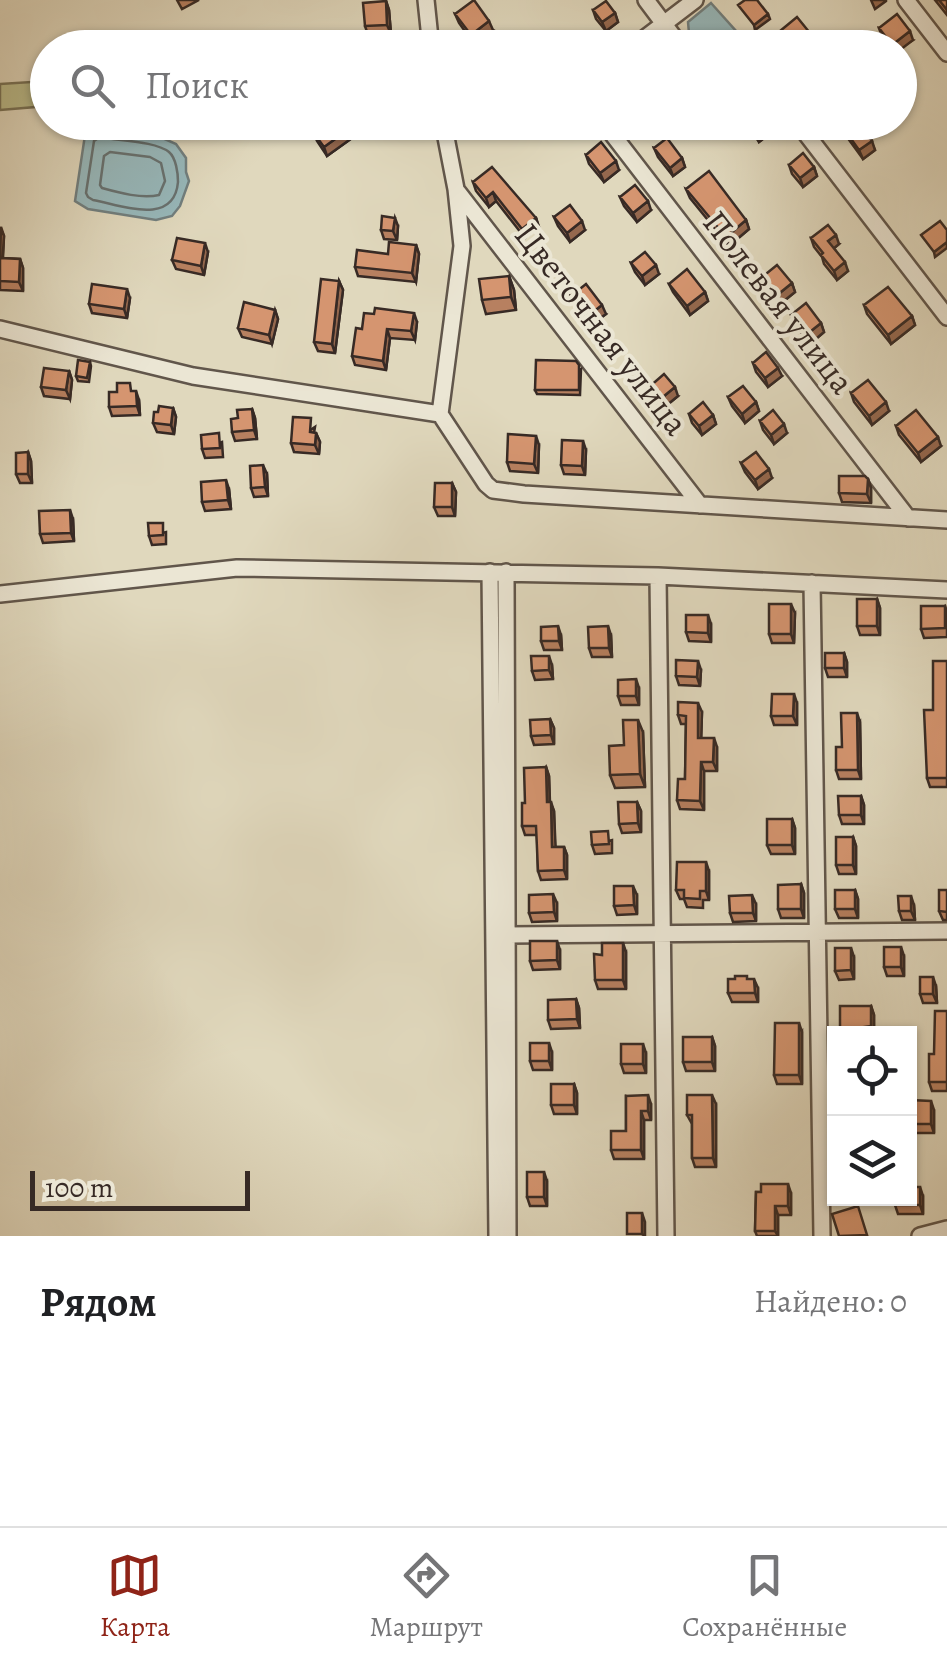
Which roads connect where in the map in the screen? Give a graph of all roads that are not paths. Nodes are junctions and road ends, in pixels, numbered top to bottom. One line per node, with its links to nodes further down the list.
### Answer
1 (426, 0): 6 (street)
2 (646, 0): 5 (street)
3 (695, 0): 5 (street)
4 (906, 0): 9 (street)
5 (664, 24): 7 (street); 8 (street)
6 (429, 30)
7 (656, 30)
8 (668, 30)
9 (947, 53)
10 (446, 140): 13 (street)
11 (617, 140): 18 (street, Полевая улица)
12 (811, 140): 14 (street)
13 (456, 189): 16 (street); 17 (street, Цветочная улица)
14 (947, 317)
15 (0, 328): 16 (street)
16 (440, 414): 17 (street)
17 (700, 506): 18 (street)
18 (908, 518): 19 (street)
19 (947, 520)
20 (498, 572): 21 (street); 24 (street); 28 (street); 30 (street)
21 (658, 576): 22 (street); 26 (street)
22 (812, 583): 23 (street); 27 (street)
23 (947, 590)
24 (0, 594)
25 (947, 931): 27 (street)
26 (662, 932): 27 (street); 28 (street); 32 (street)
27 (817, 932): 33 (street)
28 (507, 935): 31 (street)
29 (947, 1228): 34 (street)
30 (497, 1236)
31 (508, 1236)
32 (666, 1236)
33 (822, 1236)
34 (920, 1236)

